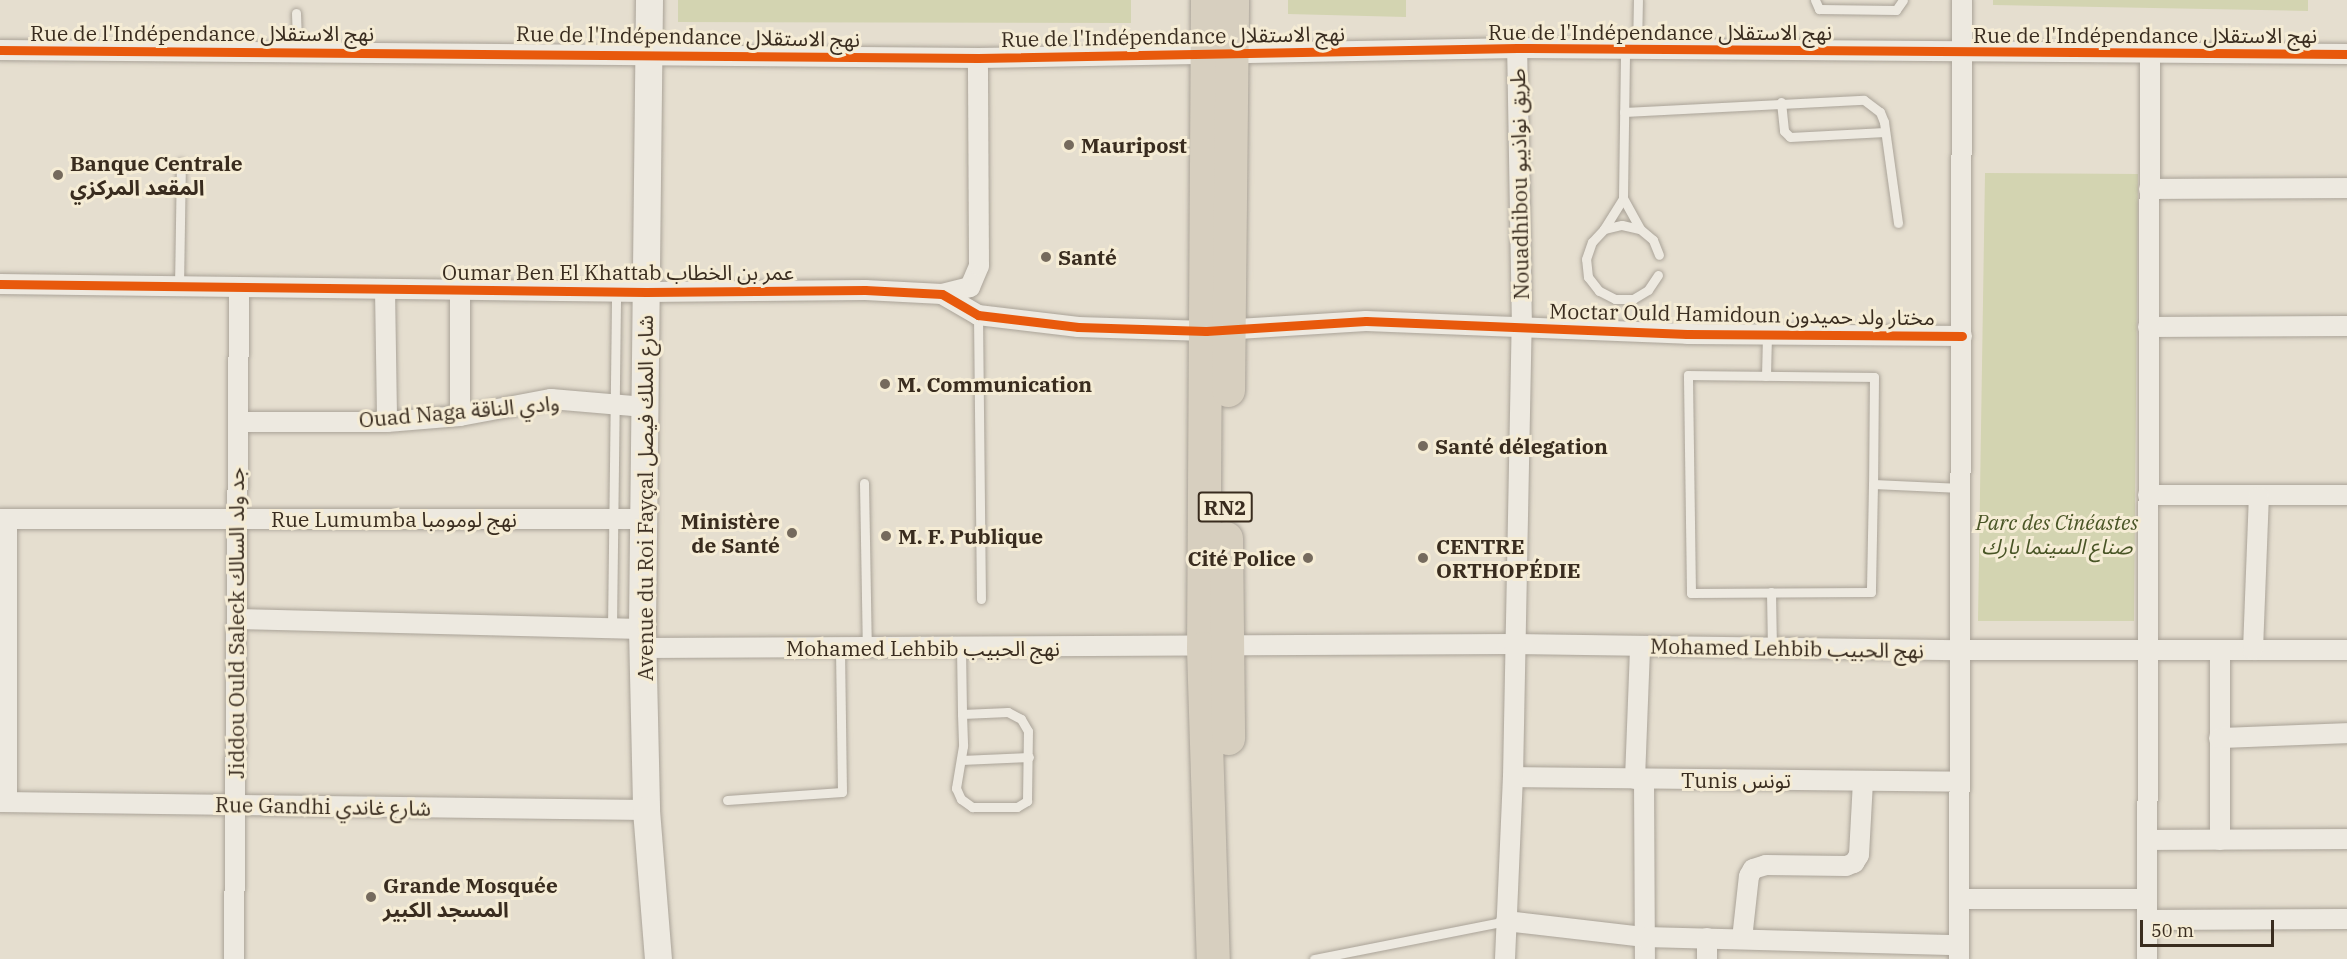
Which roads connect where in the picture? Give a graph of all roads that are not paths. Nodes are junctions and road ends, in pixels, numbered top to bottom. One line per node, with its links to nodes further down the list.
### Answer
1 (649, 0): 14 (street, Avenue du Roi Fayçal شارع الملك فيصل)
2 (1207, 0): 16 (highway, RN2)
3 (1232, 0): 16 (highway, RN2)
4 (1638, 0): 11 (lane)
5 (1815, 0): 6 (lane)
6 (1903, 0)
7 (1962, 0): 15 (street)
8 (296, 13): 12 (lane)
9 (1517, 48): 11 (street, Rue de l'Indépendance نهج الاستقلال); 16 (street, Rue de l'Indépendance نهج الاستقلال); 42 (street, Nouadhibou طريق نواذيبو)
10 (0, 50): 12 (street, Rue de l'Indépendance نهج الاستقلال)
11 (1631, 50): 15 (street, Rue de l'Indépendance نهج الاستقلال); 20 (lane)
12 (297, 51): 14 (street, Rue de l'Indépendance نهج الاستقلال)
13 (2150, 52): 15 (street, Rue de l'Indépendance نهج الاستقلال); 17 (street, Rue de l'Indépendance نهج الاستقلال); 24 (street)
14 (651, 53): 18 (street, Rue de l'Indépendance نهج الاستقلال); 37 (street, Avenue du Roi Fayçal شارع الملك فيصل)
15 (1963, 53): 45 (street)
16 (1218, 54): 18 (street, Rue de l'Indépendance نهج الاستقلال); 43 (highway, RN2)
17 (2347, 54)
18 (978, 57): 38 (street)
19 (1781, 102): 20 (lane); 21 (lane); 21 (lane)
20 (1624, 112): 25 (lane)
21 (1885, 132): 26 (lane)
22 (182, 163): 32 (lane)
23 (2347, 188): 24 (street)
24 (2149, 189): 41 (street)
25 (1623, 198): 27 (lane); 28 (lane)
26 (1898, 223)
27 (1604, 229): 28 (lane); 30 (lane)
28 (1640, 229): 29 (lane)
29 (1659, 255)
30 (1658, 275)
31 (0, 284): 32 (street, Oumar Ben El Khattab عمر بن الخطاب)
32 (179, 287): 33 (street, Oumar Ben El Khattab عمر بن الخطاب)
33 (239, 288): 34 (street, Oumar Ben El Khattab عمر بن الخطاب); 50 (street, Jiddou Ould Saleck جد ولد السالك)
34 (385, 289): 35 (street, Oumar Ben El Khattab عمر بن الخطاب); 51 (street)
35 (460, 290): 36 (street, Oumar Ben El Khattab عمر بن الخطاب); 49 (street)
36 (616, 292): 37 (street, Oumar Ben El Khattab عمر بن الخطاب); 47 (lane)
37 (646, 292): 38 (street, Oumar Ben El Khattab عمر بن الخطاب); 48 (street, Avenue du Roi Fayçal شارع الملك فيصل)
38 (942, 294): 39 (street, Oumar Ben El Khattab عمر بن الخطاب)
39 (978, 315): 43 (street, Oumar Ben El Khattab عمر بن الخطاب); 63 (lane)
40 (2347, 326): 41 (street)
41 (2148, 327): 55 (street)
42 (1522, 328): 43 (street, Moctar Ould Hamidoun مختار ولد حميدون); 44 (street, Moctar Ould Hamidoun مختار ولد حميدون); 67 (street, Nouadhibou طريق نواذيبو)
43 (1217, 330): 72 (highway, RN2)
44 (1767, 335): 45 (street, Moctar Ould Hamidoun مختار ولد حميدون); 46 (lane)
45 (1962, 336): 54 (street)
46 (1766, 376): 53 (lane); 62 (lane)
47 (616, 405): 48 (street, Ouad Naga وادي الناقة); 49 (street, Ouad Naga وادي الناقة); 60 (lane)
48 (645, 407): 61 (street, Avenue du Roi Fayçal شارع الملك فيصل)
49 (460, 416): 51 (street, Ouad Naga وادي الناقة)
50 (238, 422): 51 (street, Ouad Naga وادي الناقة); 59 (street, Jiddou Ould Saleck جد ولد السالك)
51 (387, 422)
52 (864, 483): 70 (lane)
53 (1873, 484): 54 (lane); 62 (lane)
54 (1961, 488): 74 (street)
55 (2148, 495): 57 (street); 75 (street)
56 (2347, 495): 57 (street)
57 (2259, 497): 77 (street)
58 (4, 519): 59 (street, Rue Lumumba نهج لومومبا); 89 (street)
59 (237, 519): 60 (street, Rue Lumumba نهج لومومبا); 64 (street, Jiddou Ould Saleck جد ولد السالك)
60 (613, 519): 61 (street, Rue Lumumba نهج لومومبا); 65 (lane)
61 (643, 519): 66 (street, Avenue du Roi Fayçal شارع الملك فيصل)
62 (1771, 592): 73 (lane)
63 (981, 599)
64 (237, 619): 65 (street, Mohamed Lehbib نهج الحبيب); 90 (street, Jiddou Ould Saleck جد ولد السالك)
65 (612, 629): 66 (street, Mohamed Lehbib نهج الحبيب)
66 (643, 639): 69 (street, Mohamed Lehbib نهج الحبيب); 91 (street, Avenue du Roi Fayçal شارع الملك فيصل)
67 (1514, 644): 68 (street, Mohamed Lehbib نهج الحبيب); 72 (street, Mohamed Lehbib نهج الحبيب); 84 (street, Nouadhibou طريق نواذيبو)
68 (1640, 646): 73 (street, Mohamed Lehbib نهج الحبيب); 85 (street)
69 (840, 648): 70 (street, Mohamed Lehbib نهج الحبيب); 88 (lane)
70 (867, 648): 71 (street, Mohamed Lehbib نهج الحبيب)
71 (961, 648): 72 (street, Mohamed Lehbib نهج الحبيب); 79 (lane)
72 (1215, 648): 107 (highway, RN2); 108 (highway, RN2)
73 (1772, 648): 74 (street, Mohamed Lehbib نهج الحبيب)
74 (1959, 650): 75 (street, Mohamed Lehbib نهج الحبيب); 87 (street)
75 (2148, 650): 76 (street, Mohamed Lehbib نهج الحبيب); 93 (street)
76 (2220, 650): 77 (street, Mohamed Lehbib نهج الحبيب); 81 (street)
77 (2253, 650): 78 (street, Mohamed Lehbib نهج الحبيب)
78 (2347, 650)
79 (962, 714): 82 (lane); 83 (lane)
80 (2347, 733): 81 (street)
81 (2219, 738): 94 (street)
82 (1029, 757): 83 (lane); 83 (lane)
83 (961, 760)
84 (1514, 777): 85 (street, Tunis تونس); 99 (street, Nouadhibou طريق نواذيبو)
85 (1640, 779): 86 (street, Tunis تونس); 100 (street)
86 (1863, 781): 87 (street, Tunis تونس); 102 (street)
87 (1959, 782): 95 (street)
88 (727, 800)
89 (4, 802): 90 (street, Rue Gandhi شارع غاندي)
90 (235, 805): 91 (street, Rue Gandhi شارع غاندي); 105 (street, Jiddou Ould Saleck جد ولد السالك)
91 (646, 810): 106 (street, Avenue du Roi Fayçal شارع الملك فيصل)
92 (2347, 839): 94 (street)
93 (2147, 840): 94 (street); 96 (street)
94 (2220, 840)
95 (1959, 899): 96 (street); 104 (street)
96 (2147, 899): 98 (street)
97 (2347, 919): 98 (street)
98 (2147, 920): 113 (street)
99 (1506, 921): 100 (street); 109 (lane); 110 (street, Nouadhibou طريق نواذيبو)
100 (1645, 937): 101 (street); 111 (street)
101 (1707, 938): 102 (street); 112 (street)
102 (1742, 939): 103 (street)
103 (1840, 950): 104 (street)
104 (1959, 952)
105 (234, 959)
106 (658, 959)
107 (1213, 959)
108 (1233, 959)
109 (1314, 959)
110 (1505, 959)
111 (1644, 959)
112 (1707, 959)
113 (2147, 959)

